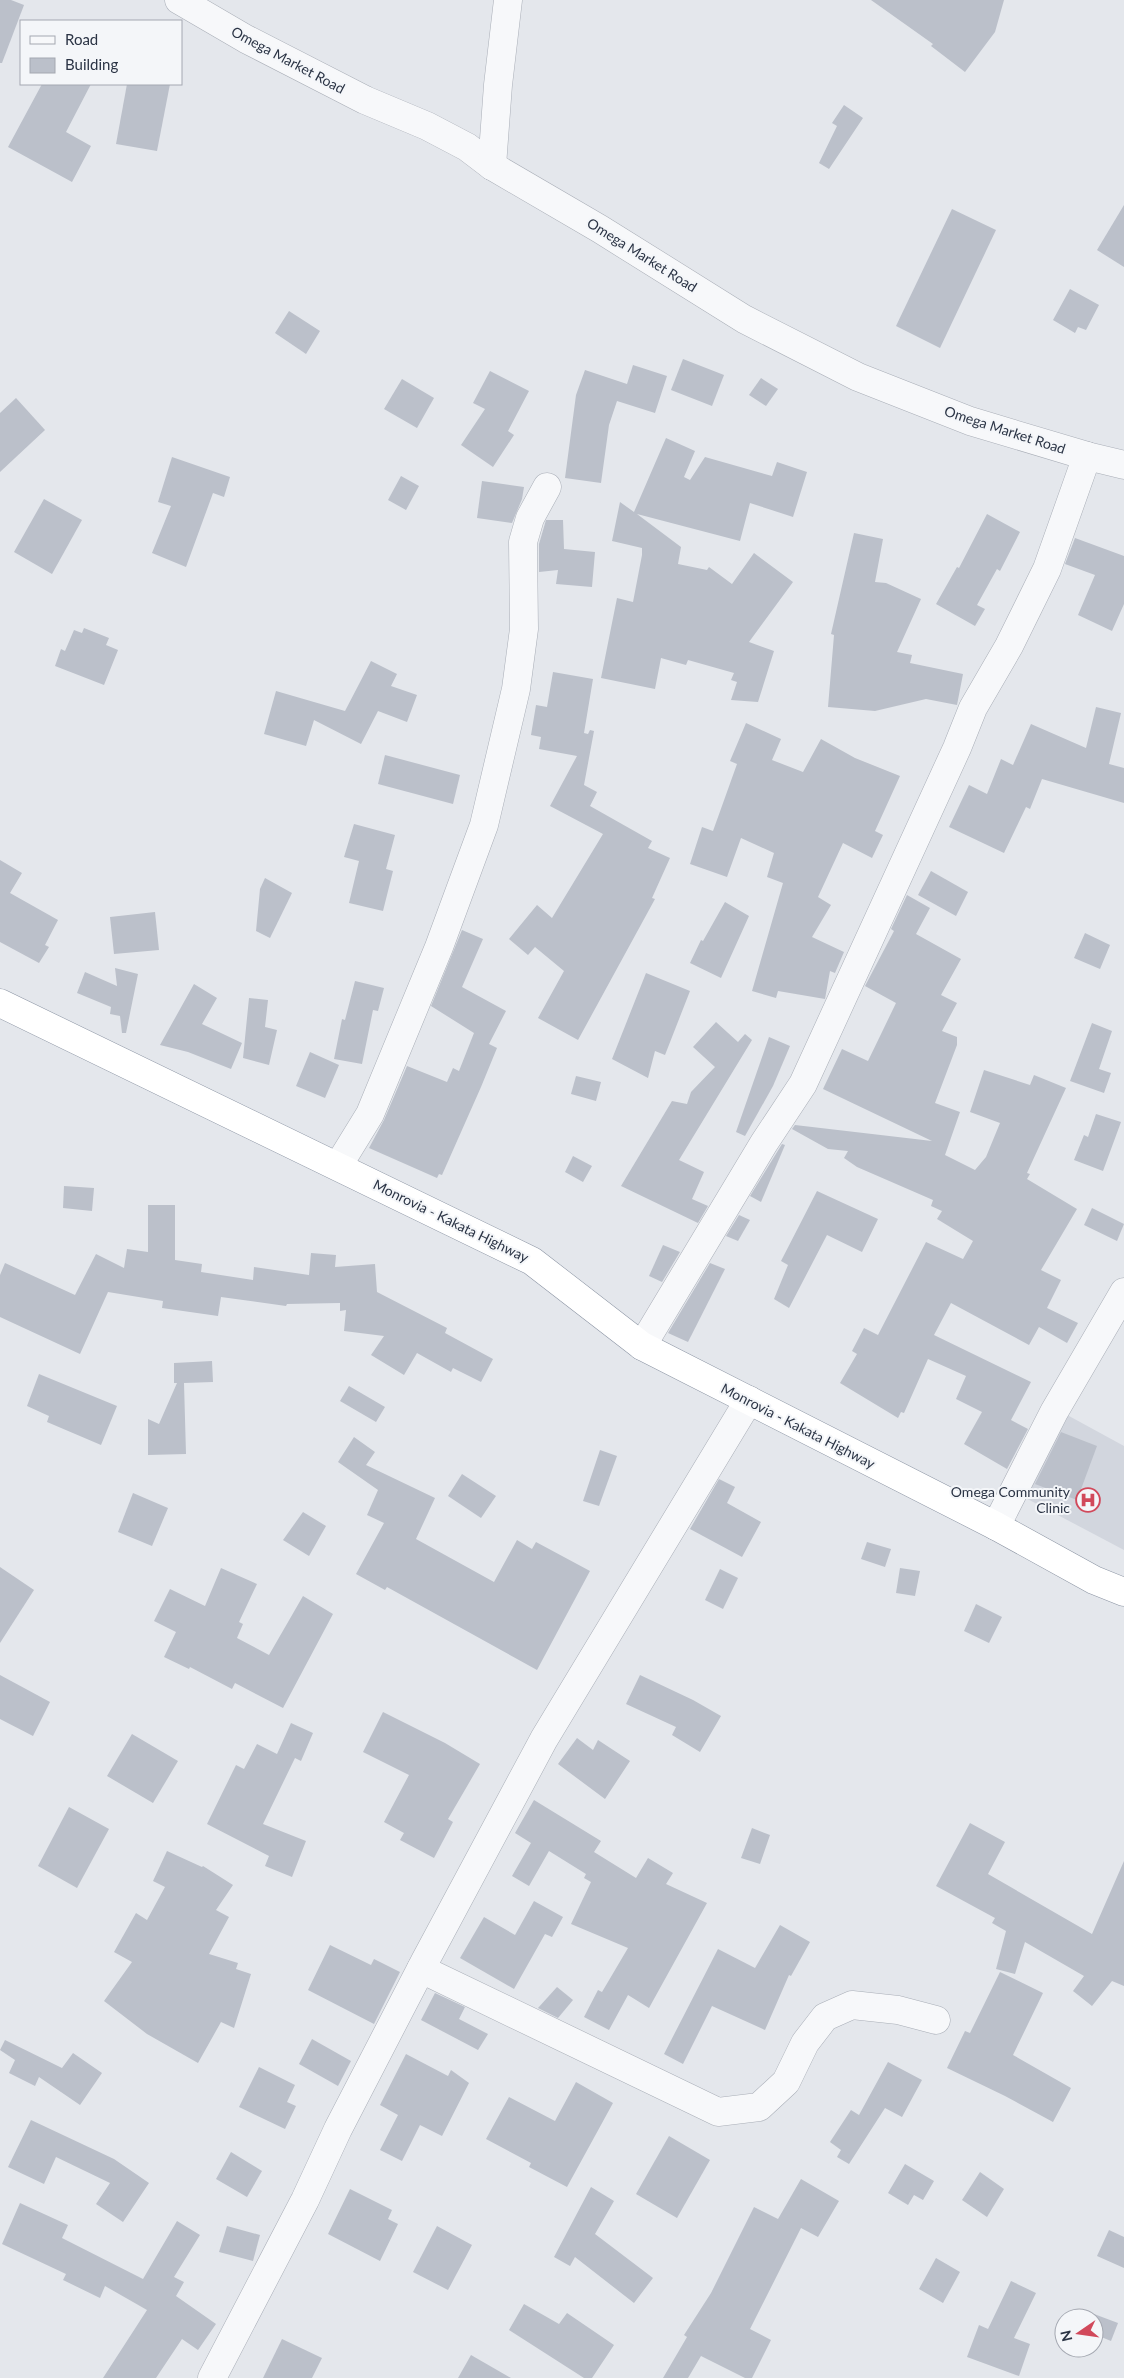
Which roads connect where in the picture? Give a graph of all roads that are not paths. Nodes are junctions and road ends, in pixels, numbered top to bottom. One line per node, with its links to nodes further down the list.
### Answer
1 (179, 0): 3 (street, Omega Market Road)
2 (508, 0): 3 (street)
3 (492, 166): 4 (street, Omega Market Road)
4 (1087, 456): 5 (street, Omega Market Road); 10 (street)
5 (1124, 465)
6 (547, 487): 8 (street)
7 (0, 1003): 8 (highway, Monrovia - Kakata Highway)
8 (338, 1166): 10 (highway, Monrovia - Kakata Highway)
9 (1124, 1292): 12 (street)
10 (642, 1346): 11 (highway, Monrovia - Kakata Highway)
11 (749, 1400): 12 (highway, Monrovia - Kakata Highway); 14 (street)
12 (996, 1526): 13 (highway, Monrovia - Kakata Highway)
13 (1124, 1592)
14 (420, 1969): 15 (street); 16 (street)
15 (936, 2020)
16 (212, 2378)

